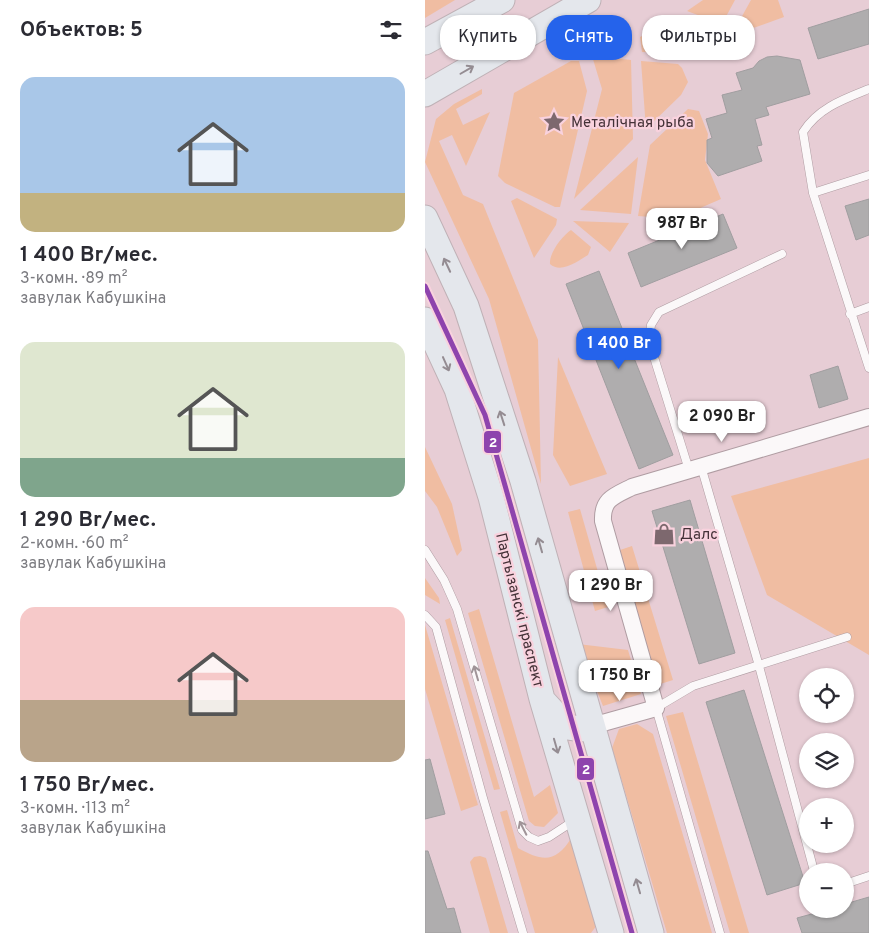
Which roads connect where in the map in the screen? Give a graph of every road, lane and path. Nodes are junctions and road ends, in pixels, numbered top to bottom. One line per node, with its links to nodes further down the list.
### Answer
1 (502, 0): 3 (main road)
2 (588, 0): 5 (main road, one-way to 2)
3 (425, 42)
4 (869, 89): 7 (lane)
5 (425, 94)
6 (869, 175): 7 (lane)
7 (813, 193): 11 (lane)
8 (425, 218): 24 (main road, one-way to 8)
9 (783, 254): 15 (lane)
10 (869, 307): 11 (lane)
11 (850, 314): 13 (lane)
12 (425, 320): 22 (main road, Партызанскі праспект, one-way to 22)
13 (869, 368)
14 (869, 417): 15 (street)
15 (695, 468): 21 (lane); 23 (street)
16 (425, 550): 17 (lane)
17 (434, 562): 18 (lane); 25 (lane, one-way to 17)
18 (425, 564)
19 (425, 615): 29 (lane)
20 (847, 637): 21 (lane)
21 (759, 666): 23 (lane); 26 (lane)
22 (542, 699): 24 (main road); 25 (main road, Партызанскі праспект, one-way to 25)
23 (656, 708): 24 (street); 32 (lane)
24 (592, 726): 31 (main road, one-way to 24)
25 (577, 819): 30 (main road, Партызанскі праспект)
26 (812, 863)
27 (869, 876): 28 (lane)
28 (854, 881)
29 (523, 933)
30 (611, 933)
31 (651, 933)
32 (721, 933)

